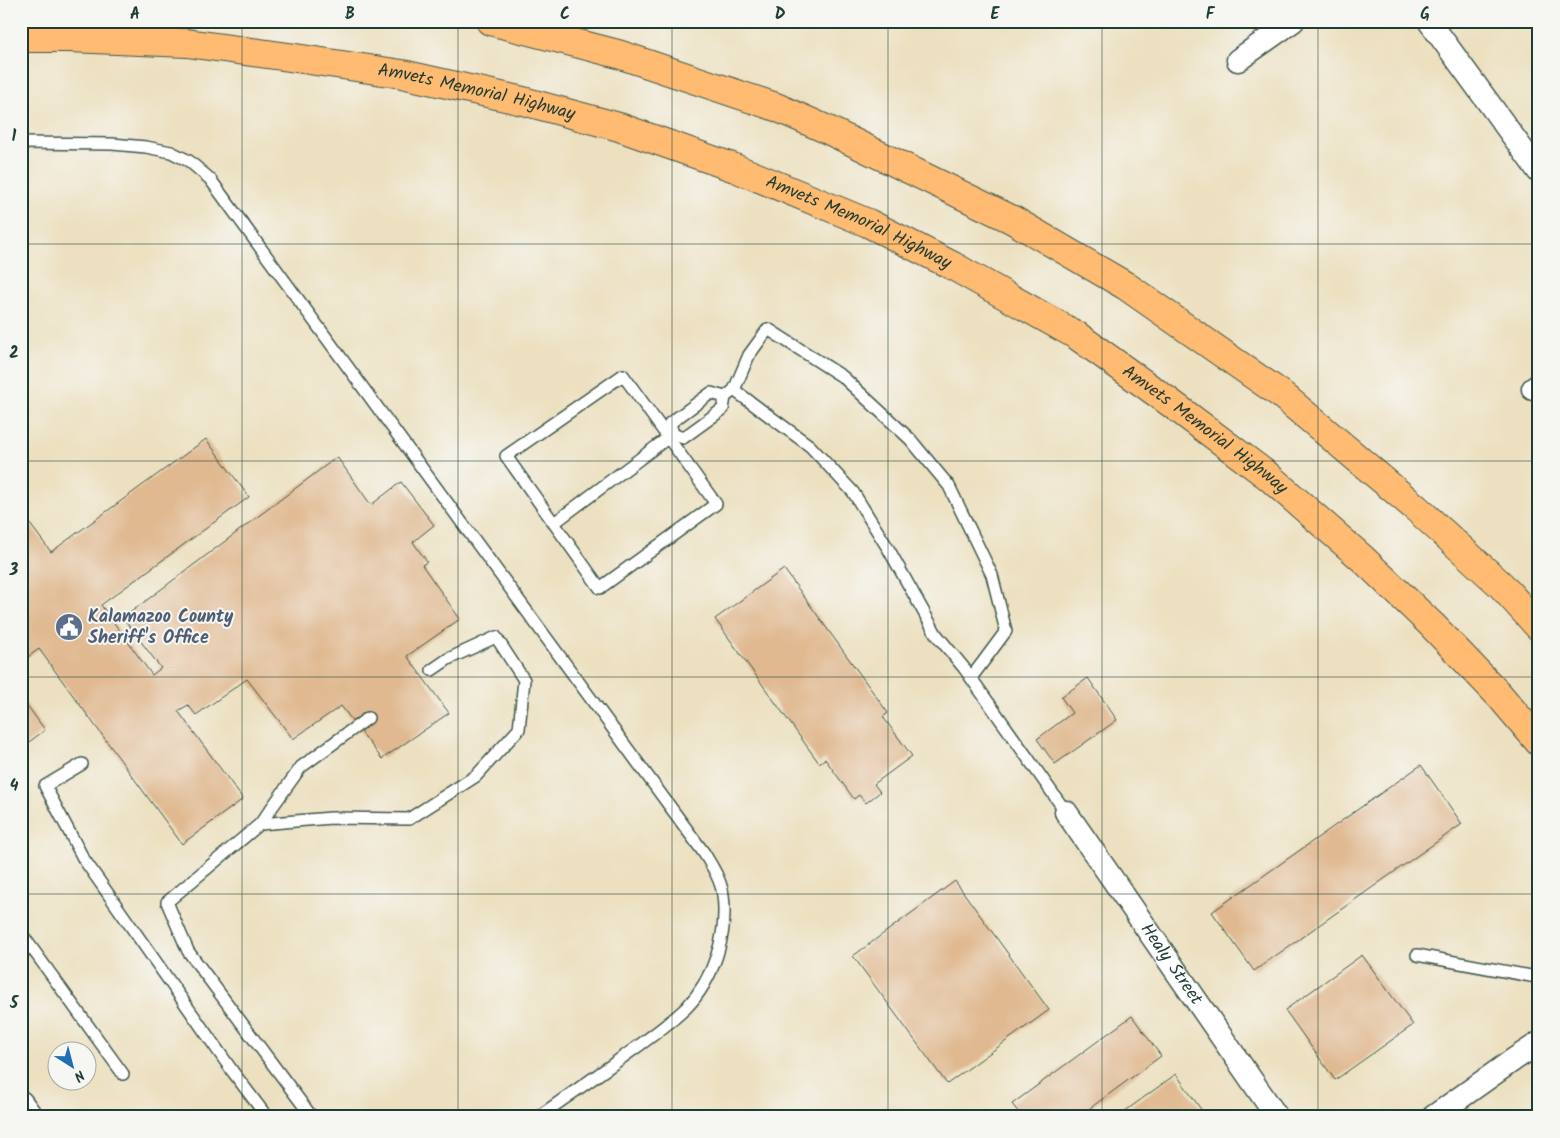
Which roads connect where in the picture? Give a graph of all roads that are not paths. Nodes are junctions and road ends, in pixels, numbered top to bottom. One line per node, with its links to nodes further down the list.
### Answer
1 (490, 21): 11 (highway)
2 (1293, 21): 5 (street)
3 (1430, 21): 7 (street)
4 (21, 38): 15 (highway, Amvets Memorial Highway)
5 (1238, 60)
6 (21, 142): 28 (lane)
7 (1539, 172)
8 (730, 393): 9 (lane); 9 (lane); 13 (lane); 13 (lane)
9 (671, 436): 10 (lane); 10 (lane); 10 (lane)
10 (554, 523)
11 (1539, 627)
12 (432, 670): 18 (lane)
13 (971, 678): 17 (lane)
14 (368, 718): 18 (lane)
15 (1539, 742)
16 (82, 764): 26 (lane)
17 (1066, 812): 29 (street, Healy Street)
18 (260, 824): 27 (lane)
19 (21, 933): 23 (lane)
20 (1417, 955): 21 (lane)
21 (1539, 981)
22 (1539, 1044): 30 (street)
23 (123, 1074)
24 (21, 1102): 25 (street)
25 (32, 1117)
26 (267, 1117)
27 (312, 1117)
28 (538, 1117)
29 (1277, 1117)
30 (1433, 1117)

